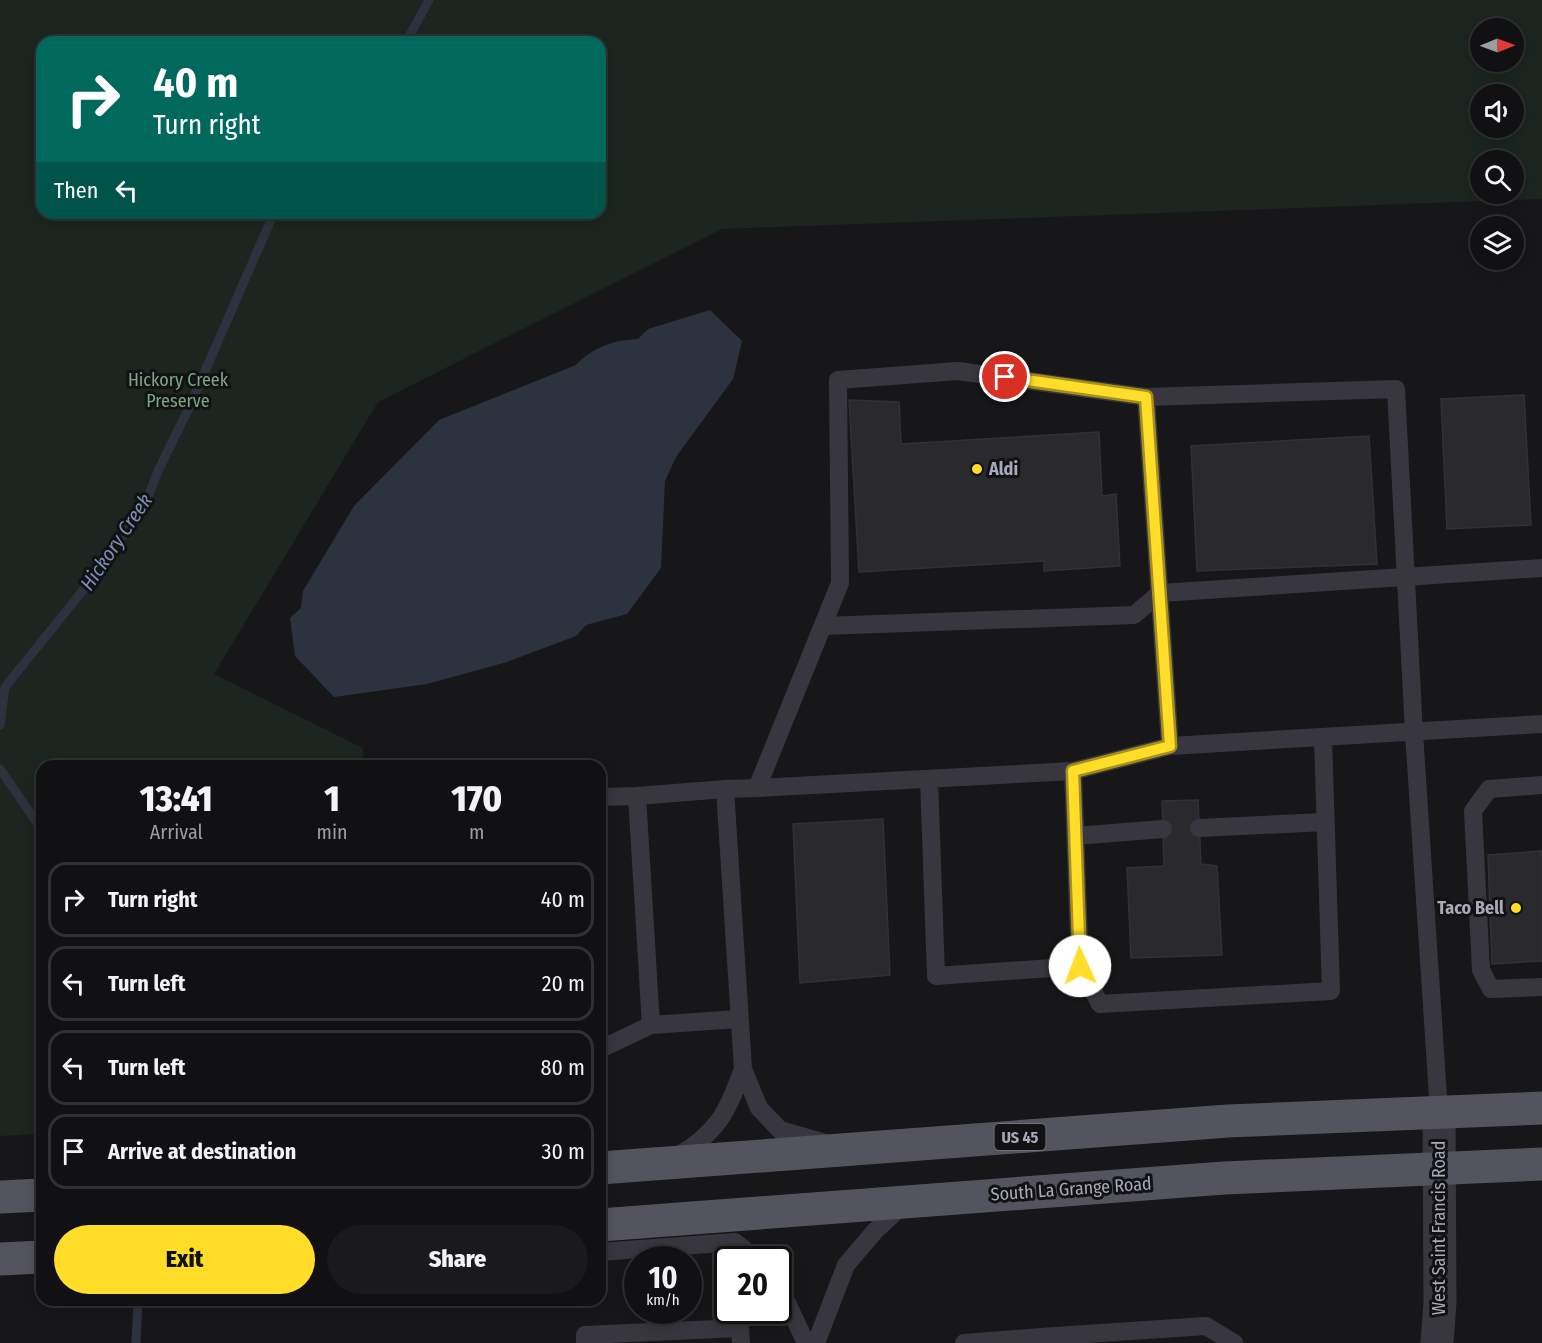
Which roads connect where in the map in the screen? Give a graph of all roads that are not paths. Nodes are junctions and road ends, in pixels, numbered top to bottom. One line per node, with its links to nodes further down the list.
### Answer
1 (1146, 397): 3 (lane); 4 (lane); 5 (lane)
2 (1542, 568): 3 (lane)
3 (1406, 576): 4 (lane); 7 (lane)
4 (1160, 593): 5 (lane); 9 (lane)
5 (823, 626): 13 (lane)
6 (1542, 724): 7 (lane)
7 (1414, 733): 8 (lane); 28 (lane)
8 (1323, 739): 9 (lane); 17 (lane)
9 (1170, 746): 10 (lane)
10 (1073, 771): 11 (lane); 20 (lane)
11 (929, 779): 13 (lane); 21 (lane)
12 (1542, 785): 22 (lane)
13 (757, 788): 14 (lane)
14 (725, 789): 15 (lane); 23 (lane)
15 (637, 796): 16 (lane); 24 (lane)
16 (606, 797)
17 (1326, 822): 18 (lane); 21 (lane)
18 (1199, 828)
19 (1163, 829): 20 (lane)
20 (1075, 836): 21 (lane)
21 (1080, 966)
22 (1542, 987)
23 (738, 1018): 24 (lane); 26 (lane)
24 (651, 1025): 25 (lane)
25 (606, 1046)
26 (743, 1069): 29 (lane); 30 (lane)
27 (1542, 1107): 28 (main road, US 45)
28 (1439, 1112): 29 (main road, US 45); 33 (street, West Saint Francis Road)
29 (848, 1150): 30 (main road, US 45)
30 (666, 1163): 32 (main road, US 45)
31 (1542, 1164): 33 (main road, South La Grange Road)
32 (606, 1168)
33 (1440, 1169): 36 (main road, South La Grange Road); 50 (street, West Saint Francis Road)
34 (36, 1195): 35 (main road)
35 (0, 1197)
36 (907, 1202): 37 (main road, South La Grange Road); 47 (lane)
37 (606, 1226)
38 (740, 1246): 39 (lane)
39 (606, 1252)
40 (36, 1257): 41 (main road)
41 (0, 1258)
42 (792, 1314): 46 (lane)
43 (1046, 1340): 48 (lane); 49 (lane)
44 (585, 1343): 45 (lane)
45 (741, 1343)
46 (806, 1343)
47 (816, 1343)
48 (964, 1343)
49 (1234, 1343)
50 (1437, 1343)

